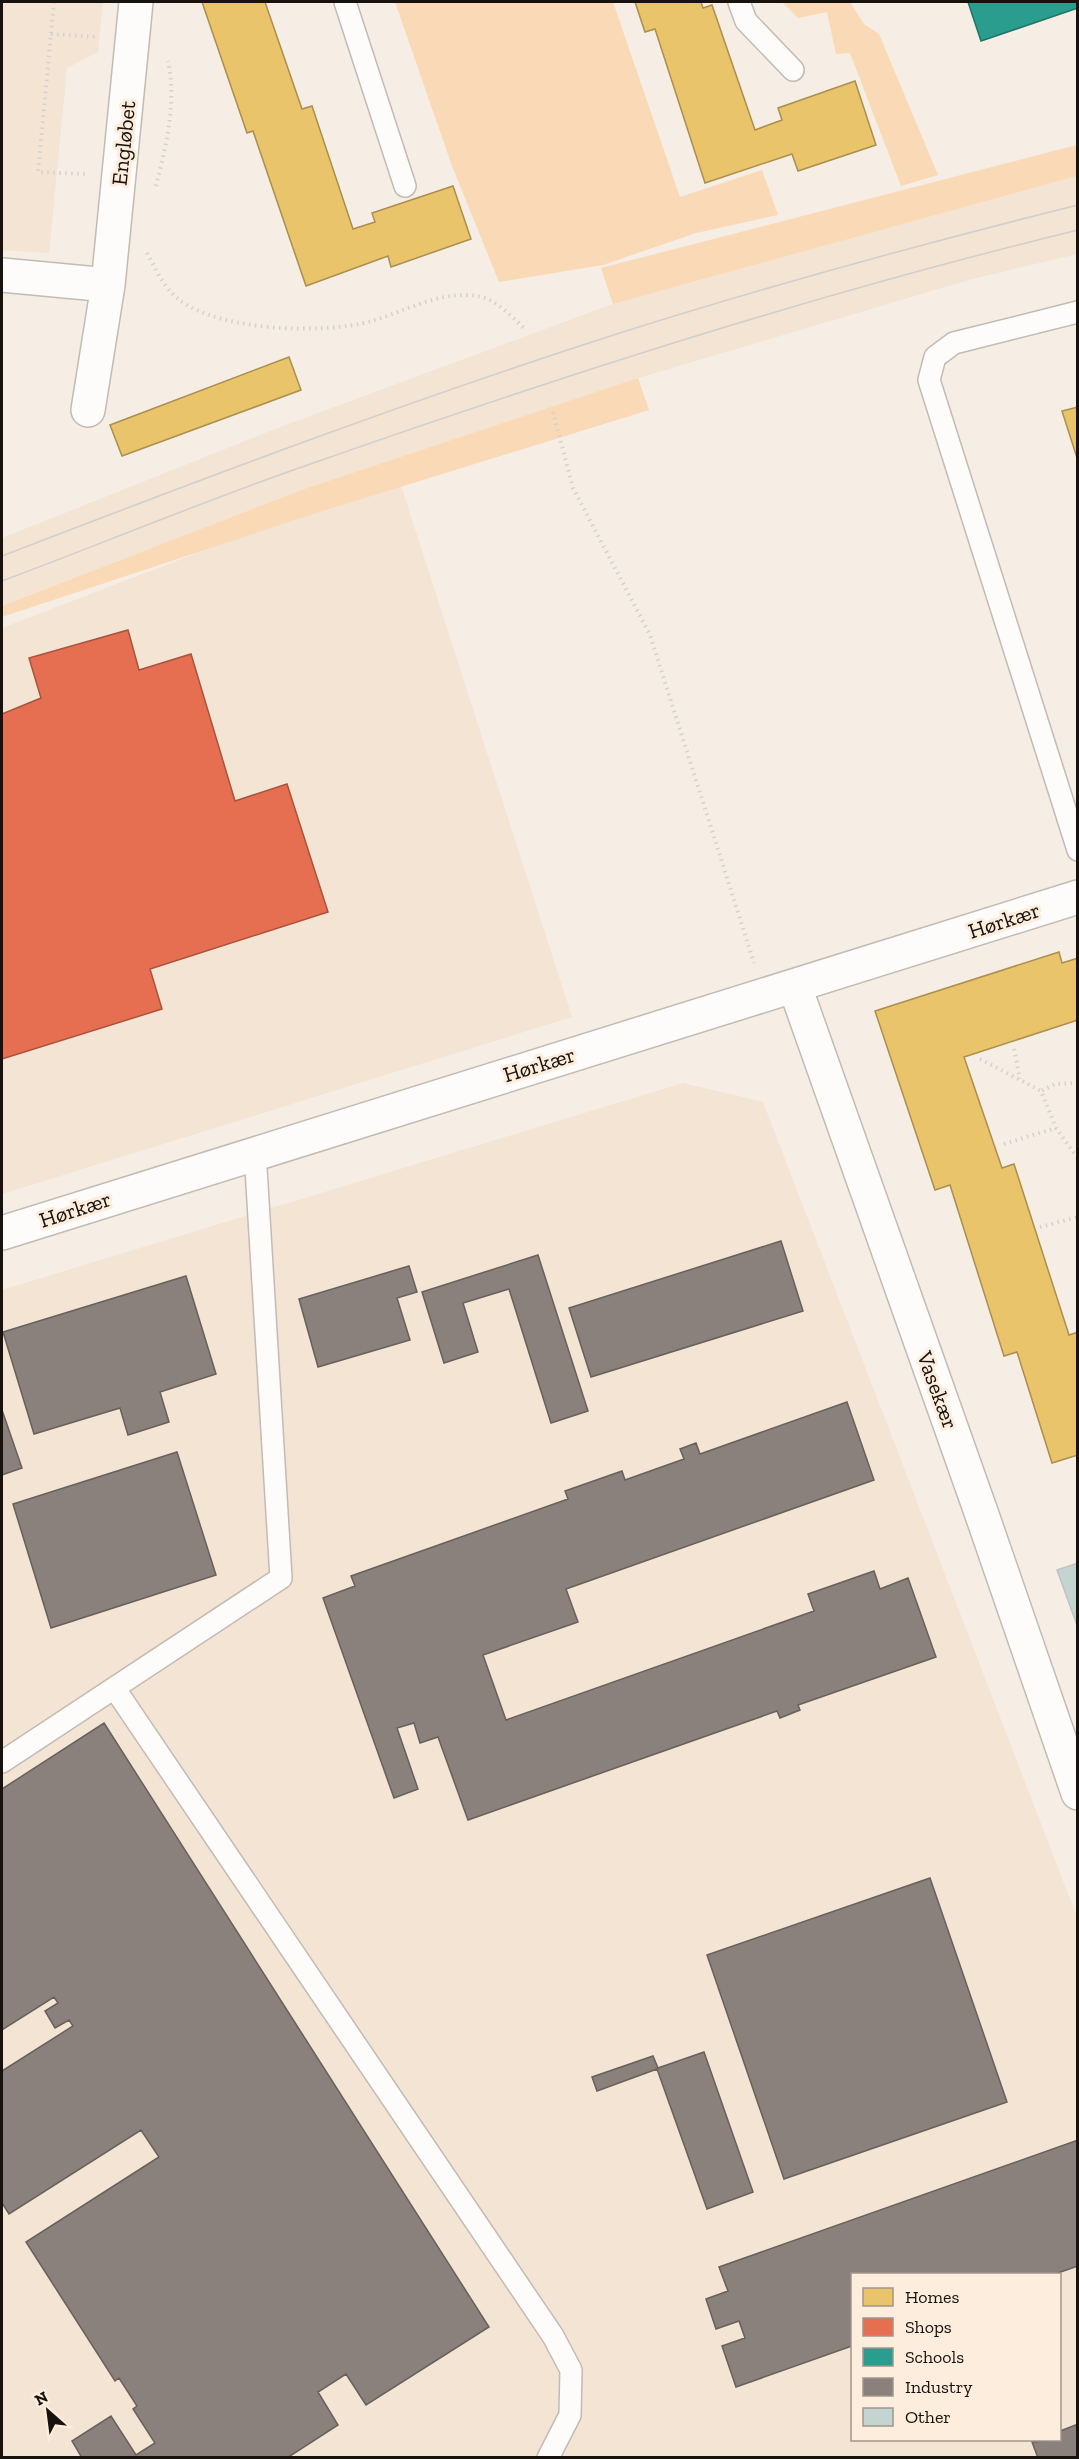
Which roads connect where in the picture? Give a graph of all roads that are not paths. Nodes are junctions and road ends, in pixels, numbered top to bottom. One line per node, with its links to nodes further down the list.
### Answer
1 (136, 2): 8 (street, Engløbet)
2 (345, 2): 5 (lane)
3 (739, 2): 4 (lane)
4 (793, 70)
5 (405, 186)
6 (2, 275): 7 (street); 8 (street)
7 (2, 285)
8 (108, 285): 10 (street, Engløbet)
9 (1077, 312): 11 (lane)
10 (88, 410)
11 (1077, 850)
12 (1077, 897): 13 (street, Hørkær)
13 (779, 991): 14 (street, Hørkær); 18 (street, Vasekær)
14 (255, 1152): 15 (street, Hørkær); 16 (lane)
15 (2, 1233)
16 (115, 1689): 17 (lane); 19 (lane)
17 (2, 1762)
18 (1077, 1793)
19 (548, 2457)

